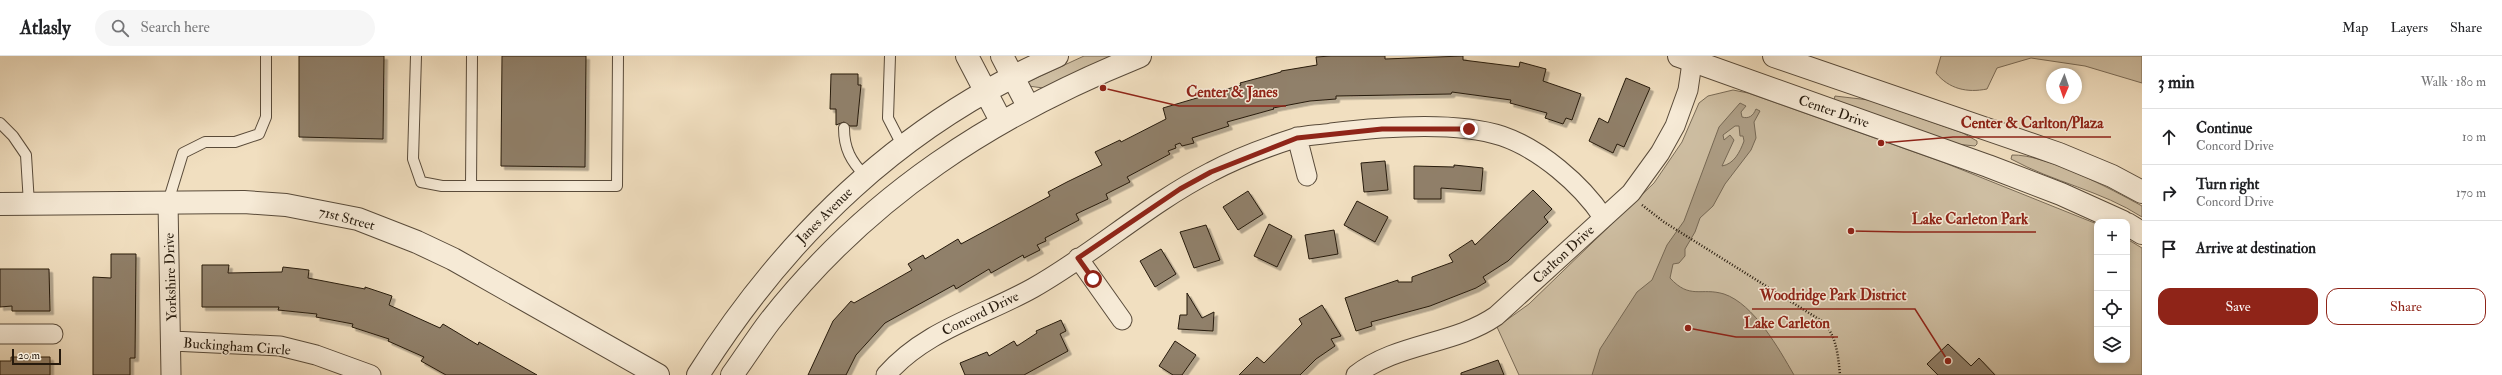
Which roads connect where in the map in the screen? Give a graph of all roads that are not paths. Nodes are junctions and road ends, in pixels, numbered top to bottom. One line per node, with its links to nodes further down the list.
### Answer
1 (266, 56): 24 (lane)
2 (416, 56): 22 (lane)
3 (472, 56): 22 (lane)
4 (618, 56): 22 (lane)
5 (890, 56): 19 (lane)
6 (967, 56): 13 (street)
7 (1002, 56): 12 (street)
8 (1056, 56): 12 (street)
9 (1140, 56): 14 (street)
10 (1774, 56): 23 (street)
11 (1688, 58): 27 (street, Carlton Drive); 28 (street, Center Drive)
12 (1013, 77): 13 (street); 14 (street)
13 (986, 92): 15 (street); 19 (street, Janes Avenue)
14 (1028, 106): 15 (street)
15 (1001, 121): 40 (street)
16 (0, 123): 26 (lane)
17 (844, 128): 20 (lane)
18 (1297, 138): 21 (street); 27 (street, Concord Drive); 31 (street, Concord Drive)
19 (903, 147): 20 (street, Janes Avenue)
20 (865, 176): 39 (street, Janes Avenue)
21 (1307, 176)
22 (471, 186)
23 (2142, 192)
24 (168, 202): 26 (street, 71st Street); 35 (street, Yorkshire Drive); 38 (street, 71st Street)
25 (0, 204): 26 (street, 71st Street)
26 (29, 204)
27 (1603, 217): 42 (street, Carlton Drive)
28 (2116, 219)
29 (2130, 226): 30 (street)
30 (2142, 233)
31 (1078, 258): 32 (street); 41 (street, Concord Drive)
32 (1122, 320)
33 (0, 334): 34 (street)
34 (53, 334)
35 (172, 341): 36 (street, Yorkshire Drive); 37 (street, Buckingham Circle)
36 (171, 375)
37 (371, 375)
38 (658, 375)
39 (698, 375)
40 (732, 375)
41 (886, 375)
42 (1356, 375)

